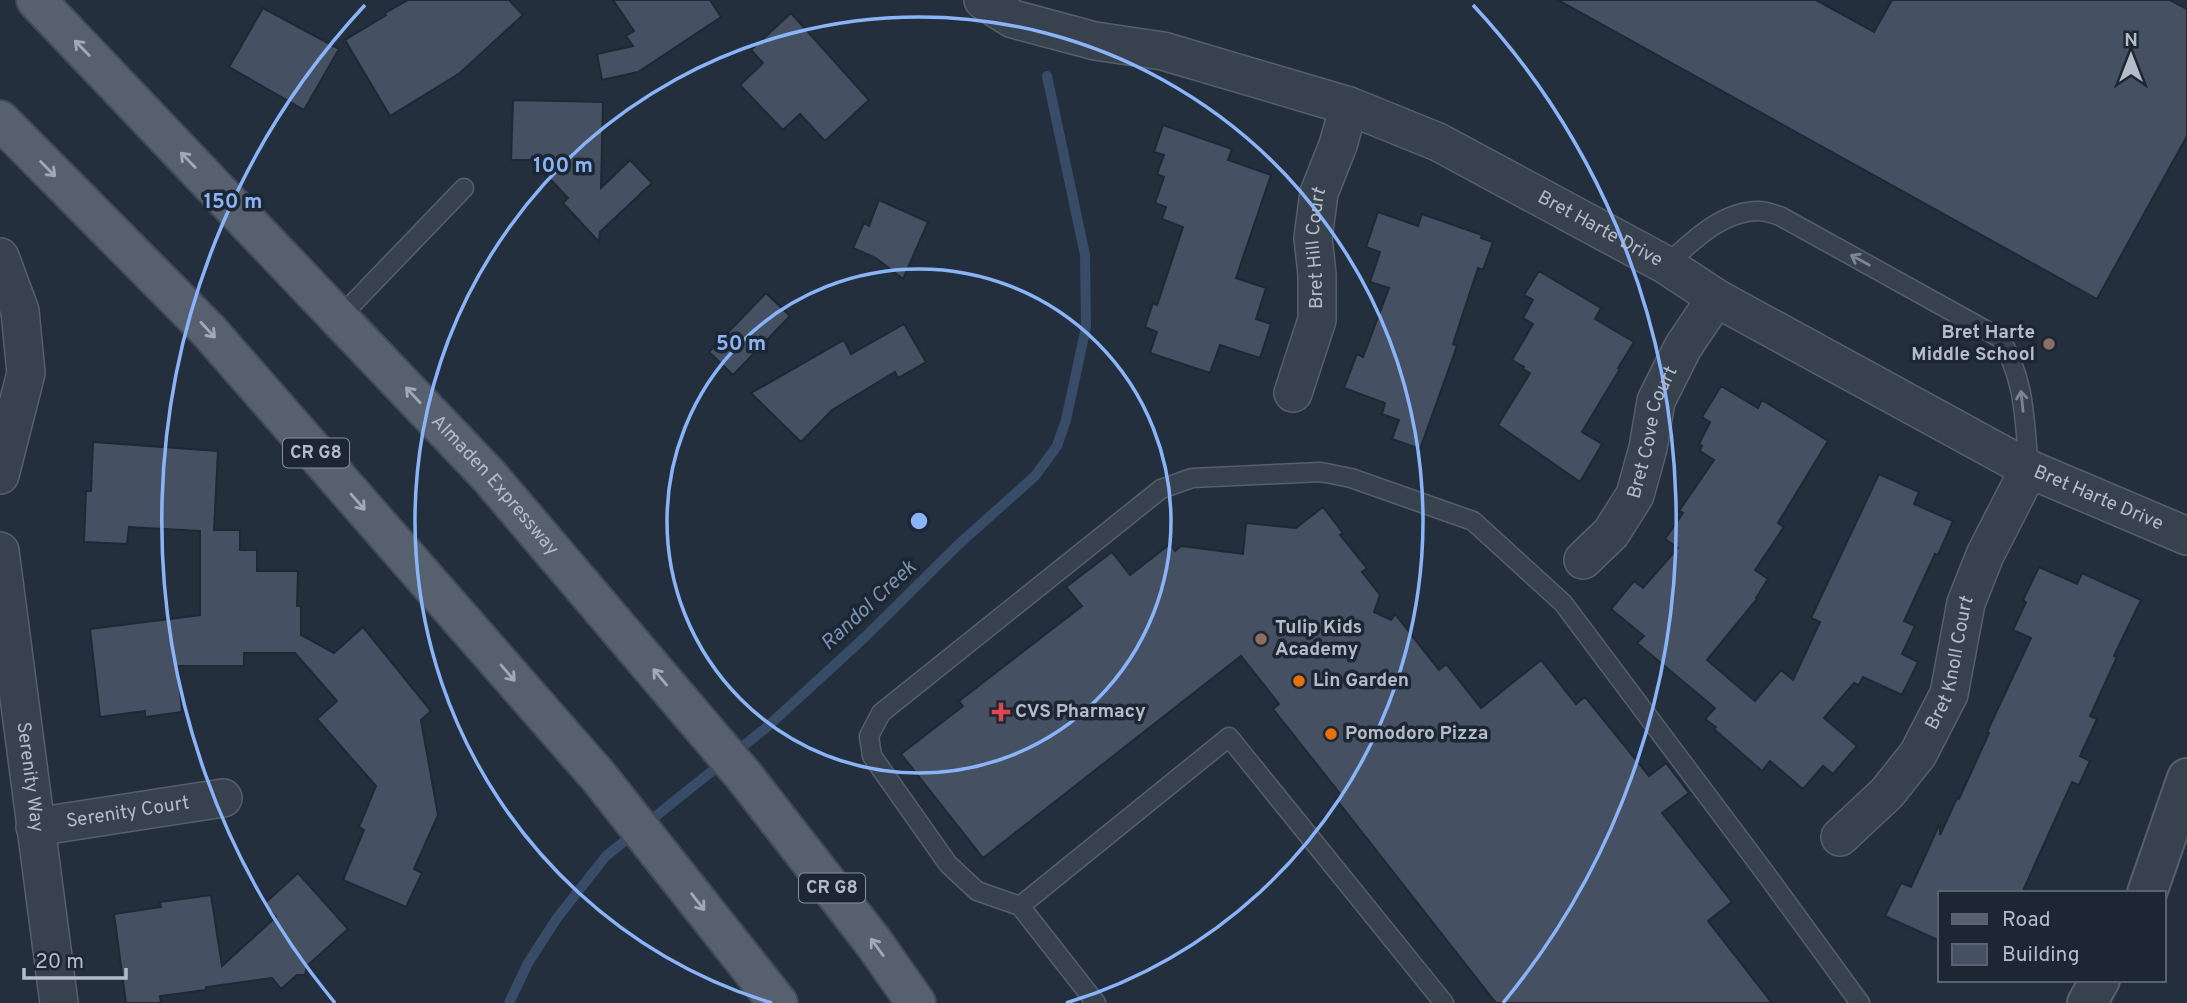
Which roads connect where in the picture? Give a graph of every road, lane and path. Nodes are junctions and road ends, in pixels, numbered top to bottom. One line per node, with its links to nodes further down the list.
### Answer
1 (36, 0): 9 (main road, Almaden Expressway / CR G8, one-way to 1)
2 (983, 0): 3 (street, Bret Harte Drive)
3 (1349, 106): 7 (street, Bret Harte Drive); 10 (street, Bret Hill Court)
4 (0, 120): 24 (main road, CR G8, one-way to 24)
5 (464, 188): 9 (lane)
6 (0, 257): 12 (street)
7 (1665, 265): 8 (street, Bret Harte Drive); 11 (lane, one-way to 7)
8 (1716, 298): 11 (street, Bret Harte Drive); 15 (street, Bret Cove Court)
9 (339, 318): 25 (main road, Almaden Expressway / CR G8, one-way to 9)
10 (1293, 393)
11 (2029, 468): 13 (street, Bret Harte Drive); 19 (street, Bret Knoll Court)
12 (0, 475)
13 (2187, 537)
14 (0, 551): 18 (street, Serenity Way)
15 (1583, 560)
16 (2187, 778): 20 (street)
17 (223, 798): 18 (street, Serenity Court)
18 (35, 827): 23 (street, Serenity Way)
19 (1840, 838)
20 (2148, 891)
21 (1020, 906): 26 (lane); 27 (lane); 28 (lane)
22 (2098, 982): 29 (street)
23 (59, 1003)
24 (778, 1003)
25 (916, 1003)
26 (1096, 1003)
27 (1444, 1003)
28 (1860, 1003)
29 (2087, 1003)

